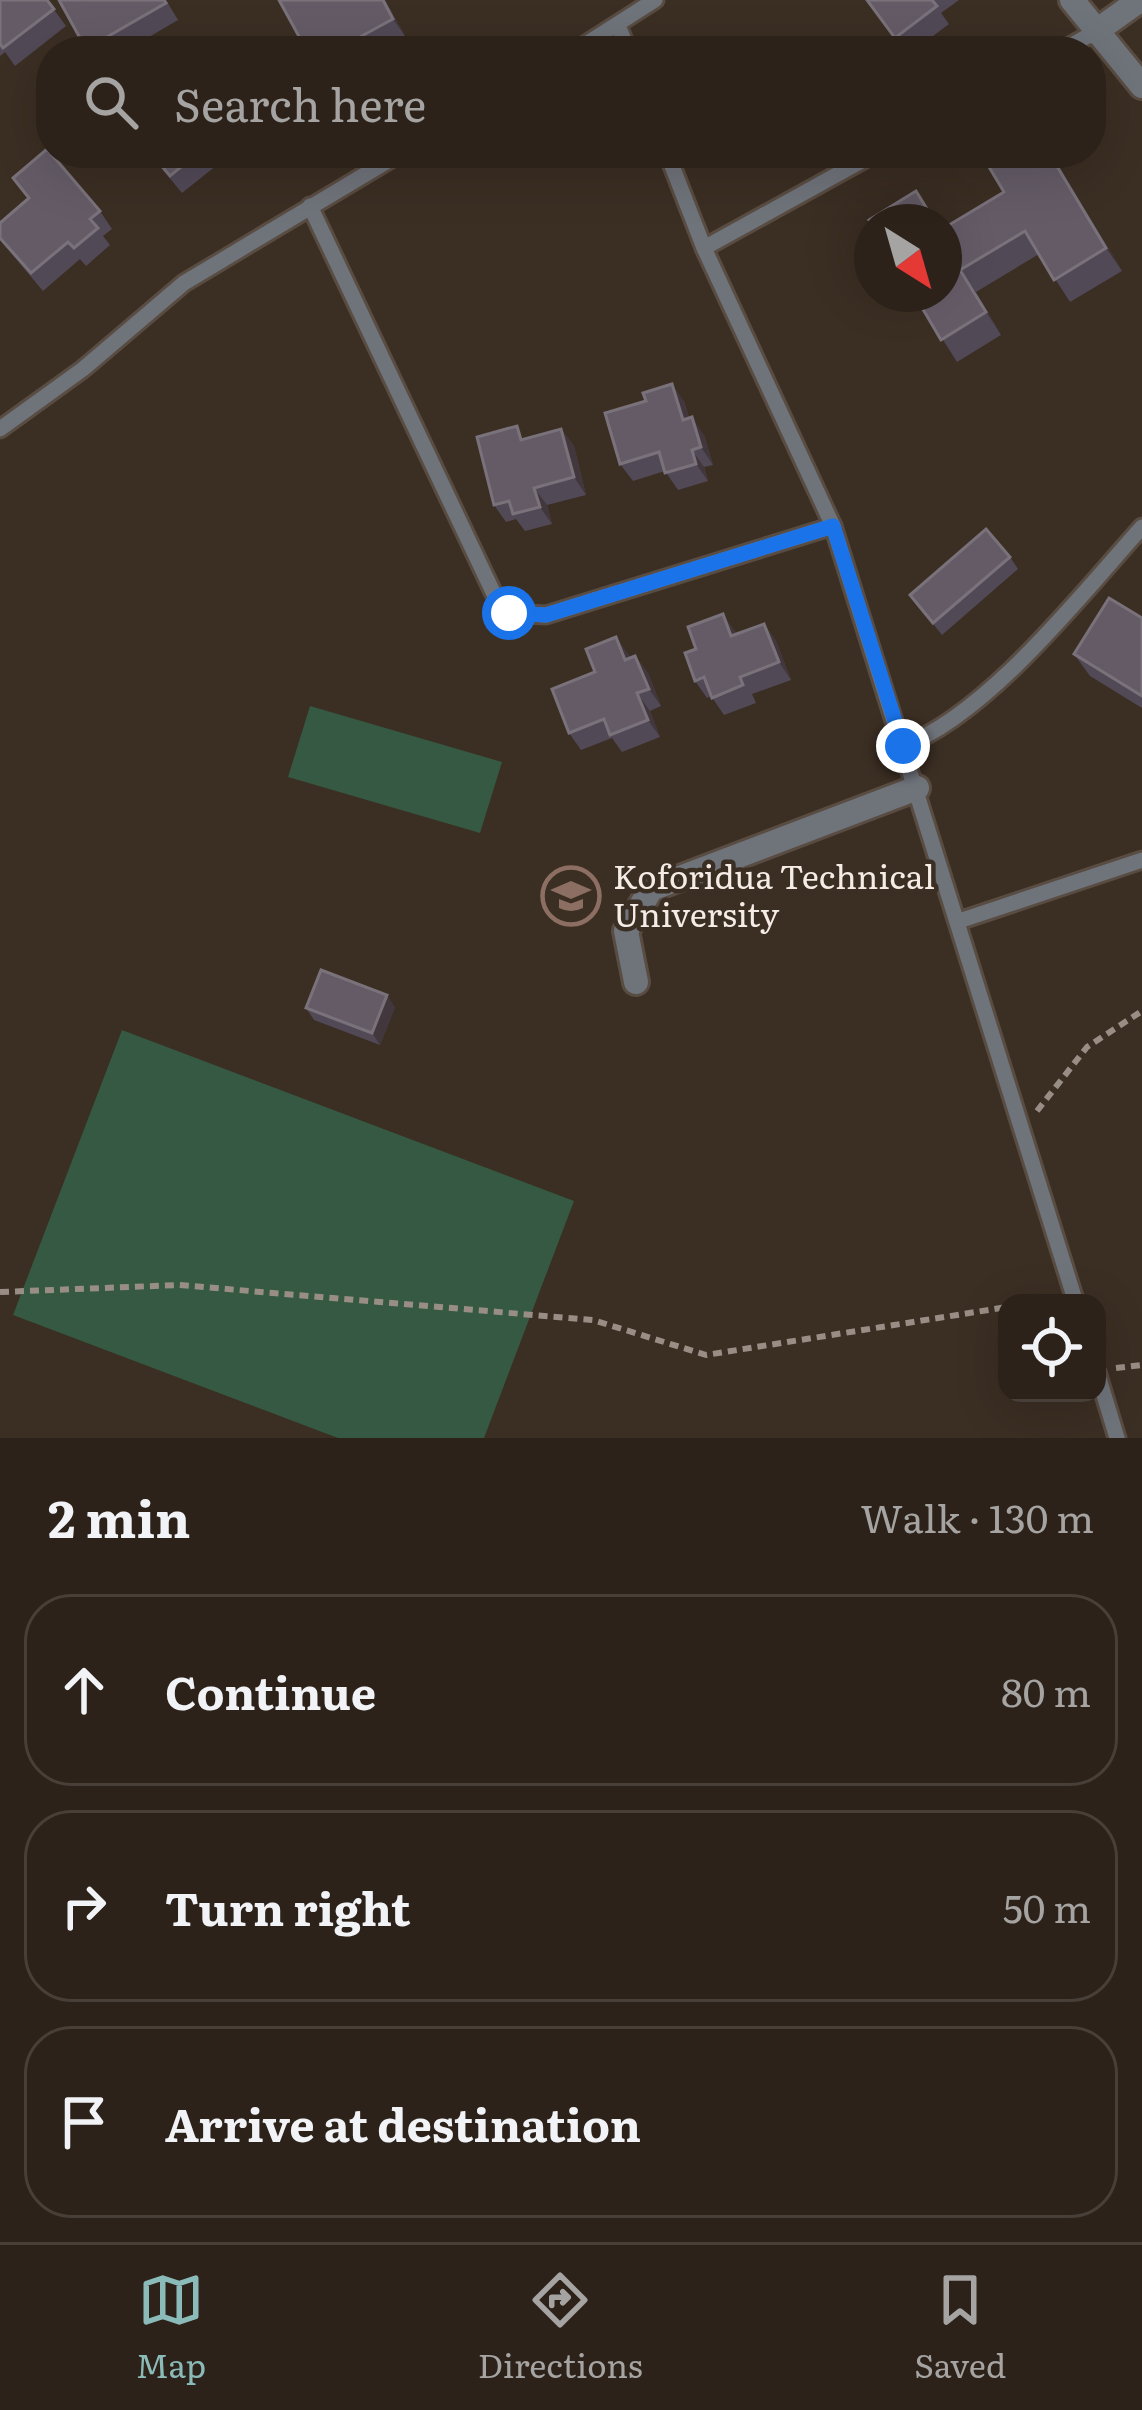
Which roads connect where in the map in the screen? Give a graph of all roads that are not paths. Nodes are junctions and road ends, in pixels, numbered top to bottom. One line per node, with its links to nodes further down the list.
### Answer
1 (655, 0): 4 (lane)
2 (1072, 0): 5 (street)
3 (1140, 0): 5 (street)
4 (618, 26): 6 (lane); 7 (lane)
5 (1096, 32): 8 (lane); 9 (street)
6 (601, 36)
7 (622, 36)
8 (1089, 36)
9 (1099, 36)
10 (1106, 44): 11 (street)
11 (1142, 86)
12 (375, 168): 15 (lane)
13 (673, 168): 16 (lane)
14 (849, 168): 16 (lane)
15 (310, 206): 17 (lane); 18 (lane)
16 (704, 248): 18 (lane)
17 (0, 429)
18 (833, 526): 20 (lane)
19 (1142, 527): 20 (lane)
20 (903, 746): 21 (lane)
21 (916, 788): 23 (lane); 24 (street)
22 (1142, 860): 23 (lane)
23 (958, 921): 25 (lane)
24 (636, 982)
25 (1073, 1294)
26 (1106, 1402): 27 (lane)
27 (1117, 1438)

